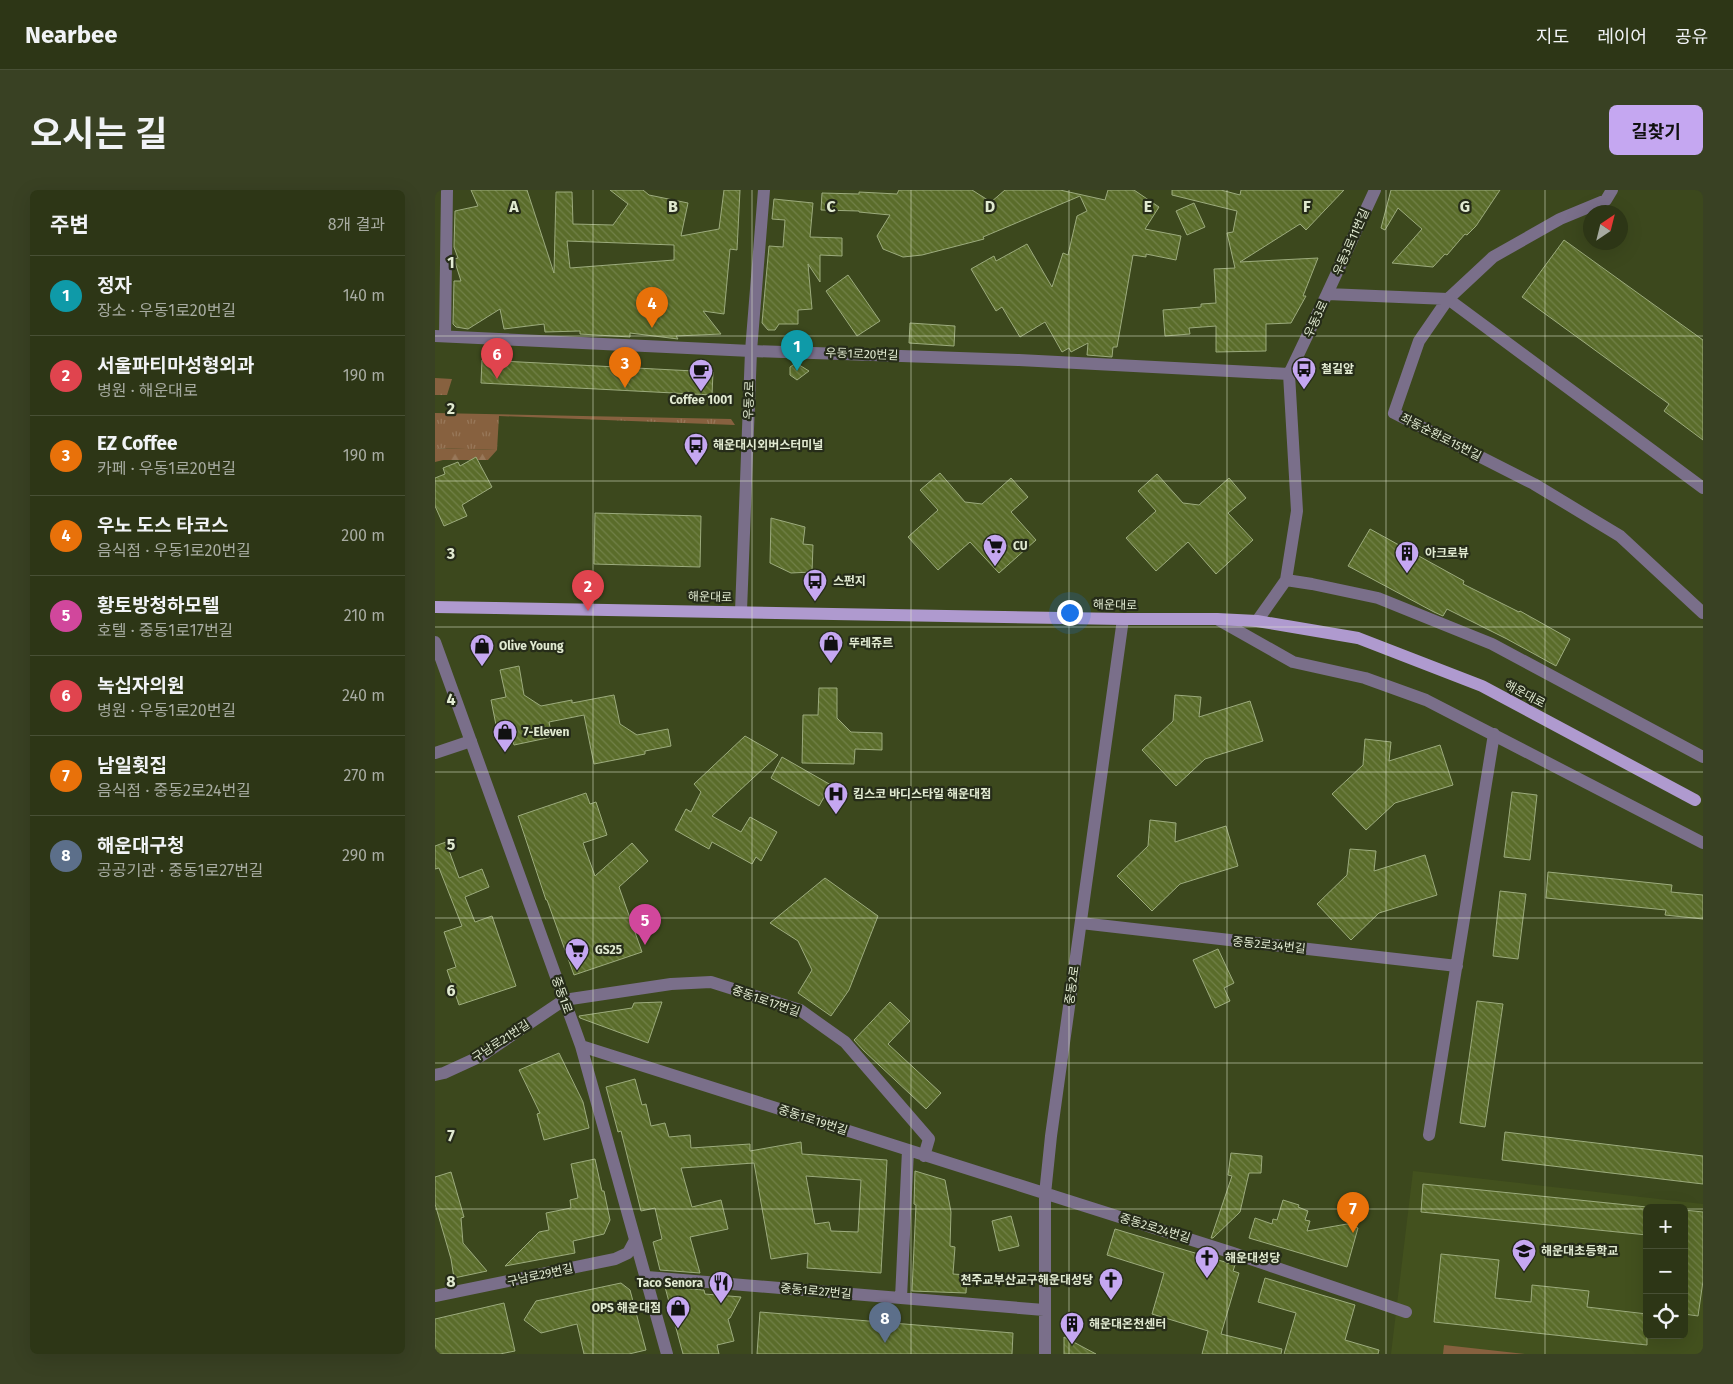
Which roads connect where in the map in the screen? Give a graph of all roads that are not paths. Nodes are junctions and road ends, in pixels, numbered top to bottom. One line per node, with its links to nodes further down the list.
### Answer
1 (447, 190): 5 (street)
2 (765, 190): 10 (street, 우동2로)
3 (1375, 190): 7 (street, 우동3로11번길)
4 (1612, 190): 8 (street)
5 (446, 213): 6 (street); 9 (street)
6 (435, 220)
7 (1327, 294): 8 (street, 우동3로); 11 (street, 우동3로)
8 (1448, 299): 12 (street); 16 (street, 좌동순환로15번길)
9 (440, 336): 10 (street, 우동1로20번길)
10 (751, 351): 11 (street, 우동1로20번길); 15 (street, 우동2로)
11 (1289, 374): 13 (street, 우동3로)
12 (1703, 488)
13 (1286, 580): 19 (street, 우동3로); 24 (street)
14 (435, 607): 15 (main road, 해운대로)
15 (741, 611): 17 (main road, 해운대로)
16 (1703, 612)
17 (1123, 619): 18 (main road, 해운대로); 27 (street, 중동2로)
18 (1217, 619): 19 (main road, 해운대로); 21 (street)
19 (1257, 621): 25 (main road, 해운대로)
20 (435, 642): 22 (street, 중동1로)
21 (1493, 734): 26 (street); 28 (street)
22 (471, 741): 23 (street); 29 (street, 중동1로)
23 (435, 753)
24 (1703, 757)
25 (1695, 800)
26 (1703, 843)
27 (1081, 923): 28 (street, 중동2로34번길); 35 (street, 중동2로)
28 (1457, 966): 32 (street)
29 (564, 1000): 30 (street, 중동1로); 31 (street, 구남로21번길); 34 (street, 중동1로17번길)
30 (581, 1046): 33 (street, 중동1로19번길); 36 (street, 중동1로)
31 (435, 1075)
32 (1429, 1135)
33 (908, 1150): 34 (street, 중동1로19번길); 39 (street)
34 (924, 1156): 35 (street, 중동1로19번길)
35 (1045, 1194): 40 (street, 중동2로); 41 (street, 중동2로24번길)
36 (635, 1240): 37 (street, 중동1로); 38 (street, 구남로29번길)
37 (647, 1277): 39 (street, 중동1로27번길); 42 (street, 중동1로)
38 (435, 1296)
39 (901, 1298): 40 (street, 중동1로27번길)
40 (1044, 1310): 43 (street, 중동2로)
41 (1406, 1312)
42 (667, 1354)
43 (1045, 1354)

